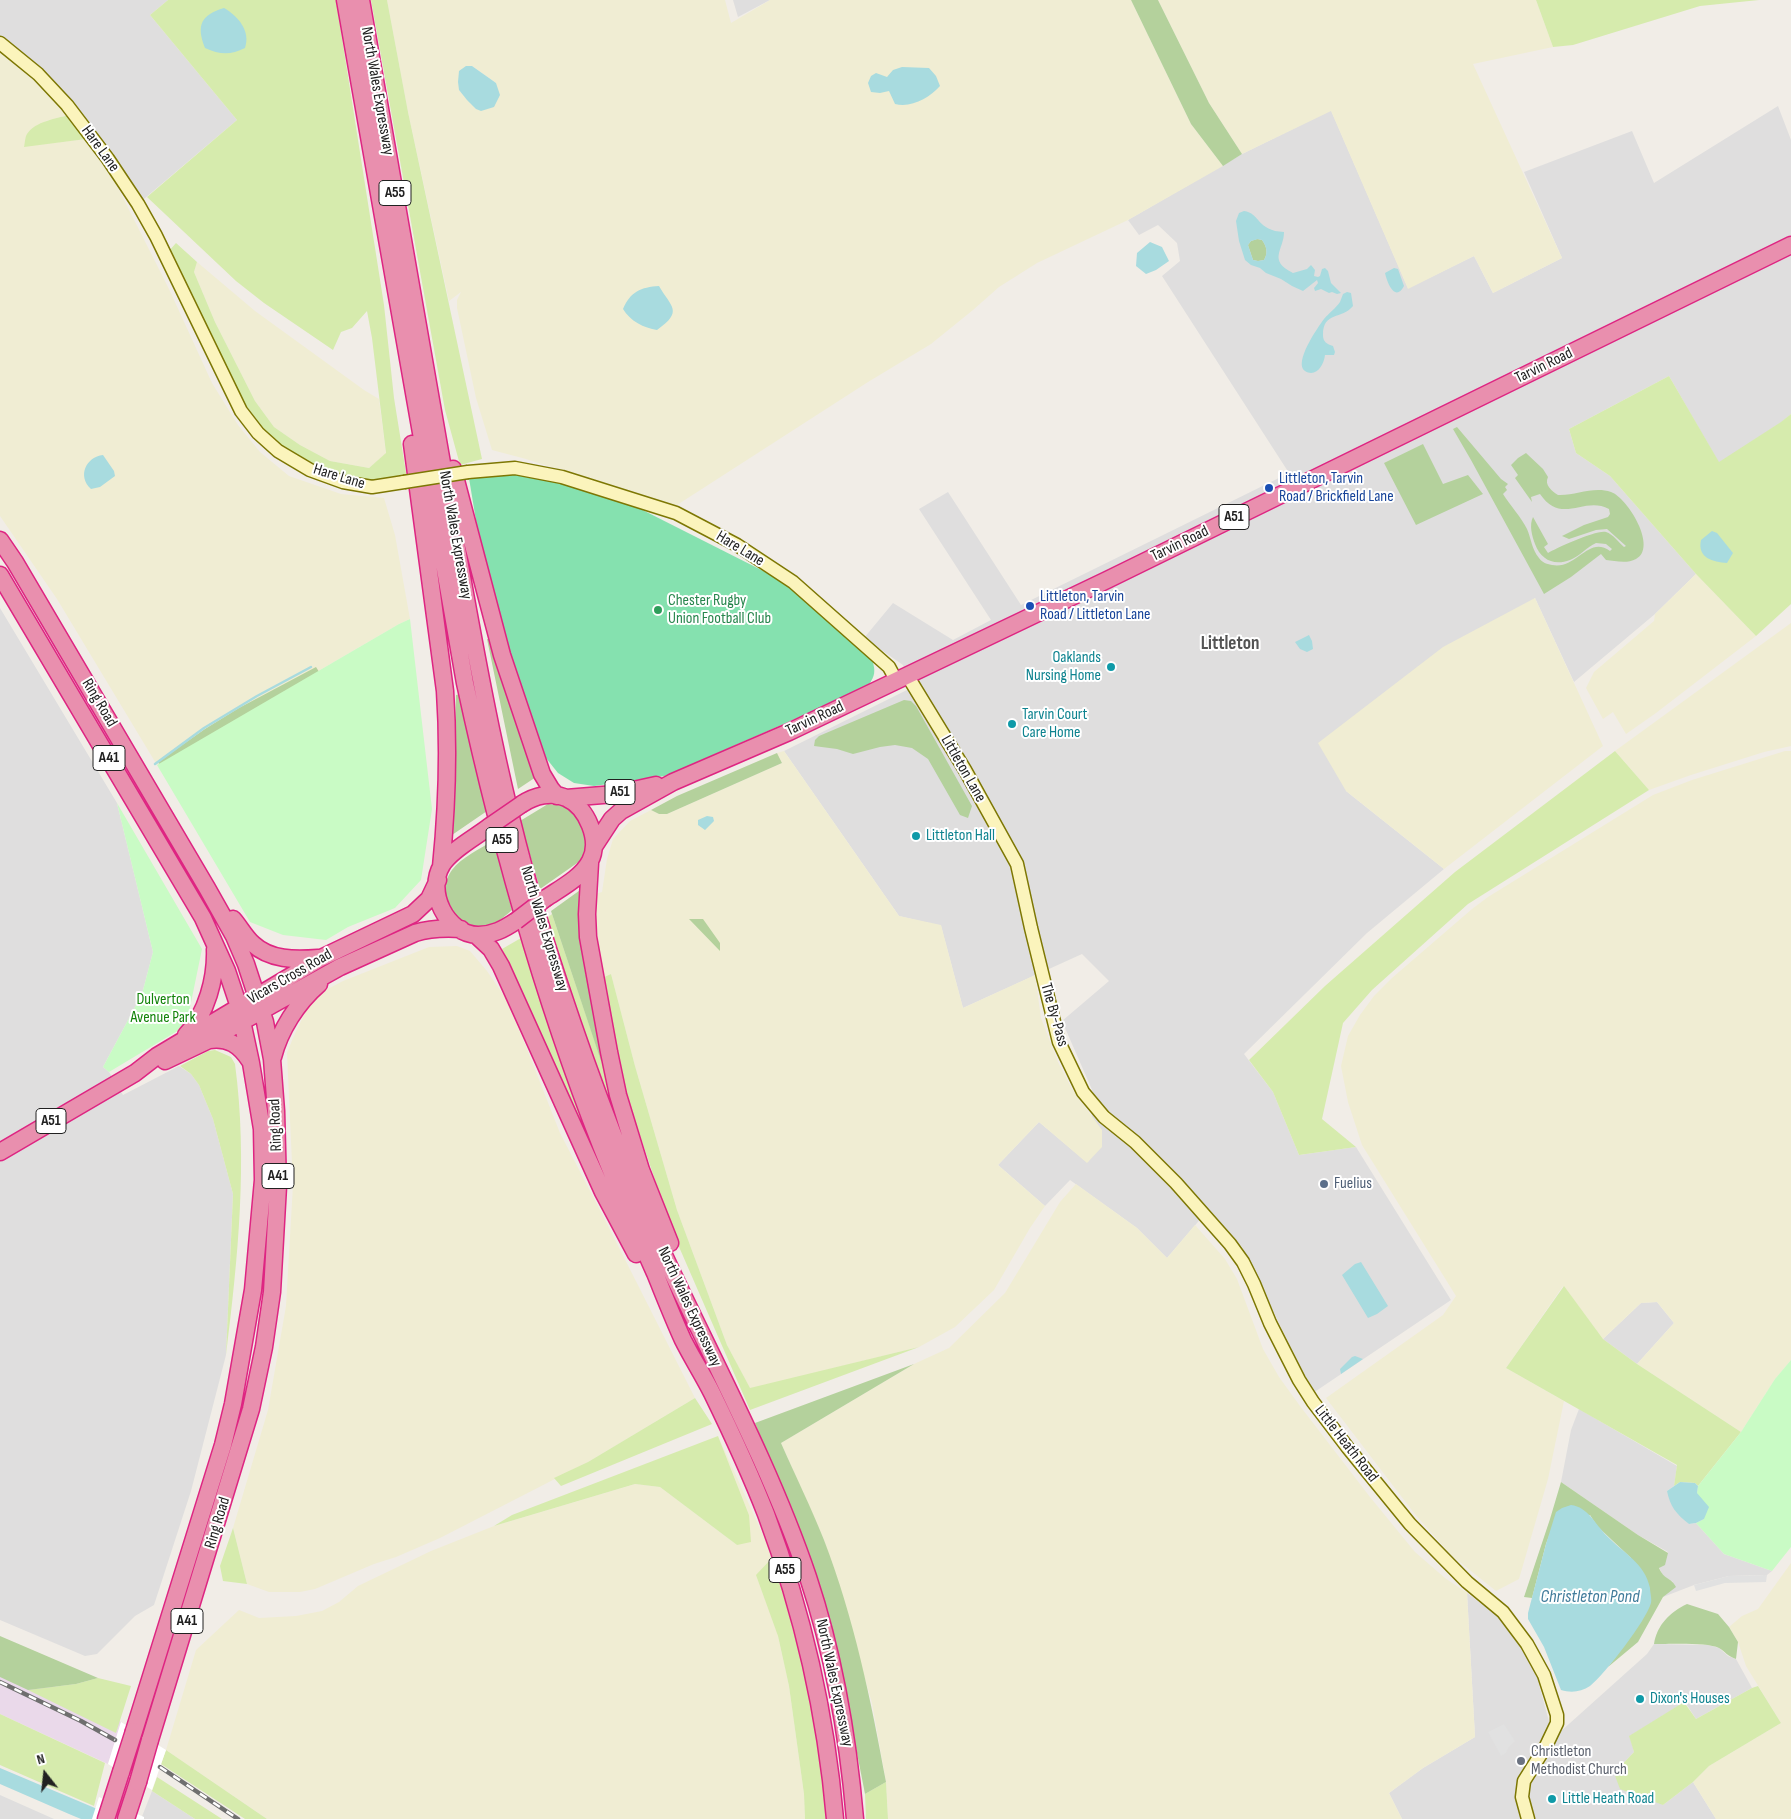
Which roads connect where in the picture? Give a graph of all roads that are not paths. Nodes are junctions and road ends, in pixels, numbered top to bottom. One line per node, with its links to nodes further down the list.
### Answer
1 (345, 0): 5 (highway, North Wales Expressway / A55)
2 (361, 0): 6 (highway, North Wales Expressway / A55)
3 (0, 43): 9 (street, Hare Lane, bridge)
4 (1791, 245): 9 (highway, Tarvin Road / A51)
5 (401, 320): 15 (highway); 30 (highway, North Wales Expressway / A55)
6 (429, 386): 11 (highway); 31 (highway, North Wales Expressway / A55)
7 (0, 540): 16 (highway, Ring Road / A41)
8 (0, 575): 18 (highway, Ring Road / A41)
9 (901, 677): 10 (highway, Tarvin Road / A51); 14 (street, Littleton Lane)
10 (673, 782): 11 (highway, A51); 12 (highway, A51)
11 (562, 797): 12 (highway, A51); 15 (highway, A51, bridge)
12 (595, 845): 13 (highway, A51)
13 (590, 863): 17 (highway, A51, bridge); 31 (highway)
14 (1017, 864): 28 (street, The By-Pass)
15 (439, 873): 17 (highway); 19 (highway, Vicars Cross Road / A51)
16 (207, 888): 19 (highway); 21 (highway, Ring Road / A41)
17 (469, 932): 20 (highway, Vicars Cross Road / A51); 30 (highway)
18 (214, 942): 21 (highway, Ring Road / A41); 23 (highway)
19 (321, 958): 21 (highway, Vicars Cross Road / A51)
20 (340, 967): 21 (highway, Vicars Cross Road / A51); 24 (highway)
21 (250, 1008): 22 (highway, Vicars Cross Road / A51); 23 (highway, Vicars Cross Road / A51); 24 (highway, Ring Road / A41); 25 (highway, Ring Road / A41); 27 (highway)
22 (209, 1040): 25 (highway); 26 (highway, Vicars Cross Road / A51)
23 (178, 1043): 26 (highway, Vicars Cross Road / A51)
24 (272, 1059): 32 (highway, Ring Road / A41, bridge)
25 (251, 1063): 27 (highway, Ring Road / A41)
26 (135, 1073): 29 (highway, Vicars Cross Road / A51)
27 (262, 1129): 33 (highway, Ring Road / A41, bridge)
28 (1135, 1142): 36 (street, Little Heath Road)
29 (0, 1152)
30 (682, 1338): 34 (highway, North Wales Expressway / A55)
31 (706, 1344): 35 (highway, North Wales Expressway / A55)
32 (128, 1815)
33 (106, 1819)
34 (835, 1819)
35 (855, 1819)
36 (1528, 1819)

